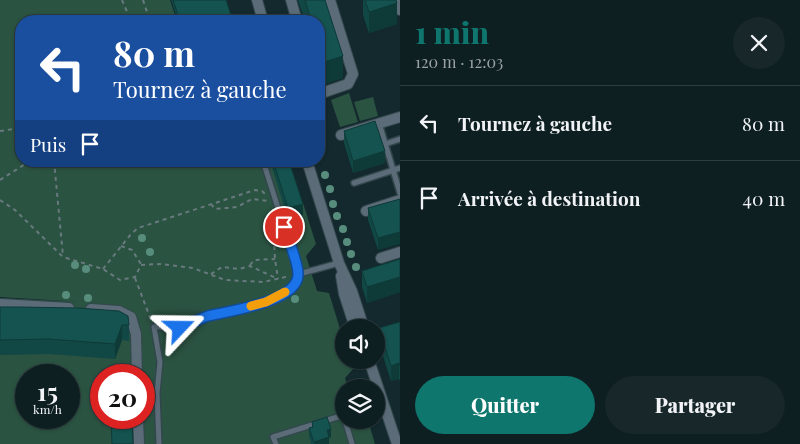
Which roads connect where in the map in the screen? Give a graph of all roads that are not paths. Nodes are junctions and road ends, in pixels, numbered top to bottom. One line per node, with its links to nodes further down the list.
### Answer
1 (257, 0): 6 (street)
2 (291, 0): 7 (street)
3 (330, 0): 8 (street)
4 (397, 0): 5 (street)
5 (400, 10)
6 (261, 15)
7 (295, 15)
8 (325, 91)
9 (400, 117): 10 (street)
10 (379, 123): 11 (street); 13 (lane)
11 (341, 136)
12 (400, 139): 13 (lane)
13 (385, 144): 17 (lane)
14 (265, 167): 25 (lane)
15 (309, 167): 24 (street)
16 (400, 168): 17 (lane)
17 (393, 170): 18 (lane); 19 (lane)
18 (354, 183)
19 (400, 192)
20 (400, 200): 21 (street)
21 (366, 211)
22 (400, 252): 23 (street)
23 (381, 258)
24 (339, 263): 25 (lane); 27 (street); 28 (street)
25 (298, 274): 35 (lane)
26 (0, 304): 29 (street)
27 (352, 319)
28 (361, 319)
29 (137, 364)
30 (373, 369): 38 (street)
31 (335, 418): 36 (lane)
32 (138, 429): 34 (street)
33 (348, 429): 37 (lane)
34 (139, 444)
35 (159, 444)
36 (276, 444)
37 (352, 444)
38 (398, 444)

